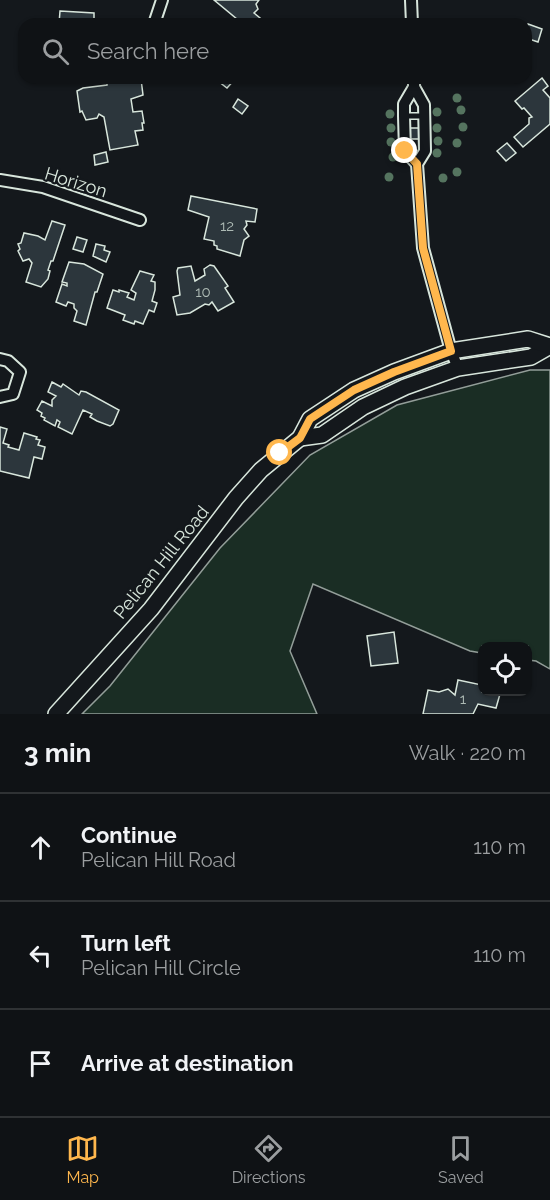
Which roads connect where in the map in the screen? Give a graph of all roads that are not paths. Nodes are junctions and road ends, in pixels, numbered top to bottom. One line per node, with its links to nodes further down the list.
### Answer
1 (162, 0): 3 (street)
2 (411, 0): 4 (street)
3 (156, 18)
4 (412, 18)
5 (414, 84): 7 (street)
6 (414, 84): 8 (street)
7 (404, 116): 8 (lane); 9 (street)
8 (424, 116): 9 (street)
9 (417, 164): 13 (street)
10 (0, 180): 11 (street, Horizon)
11 (140, 220)
12 (550, 346): 13 (street, Pelican Hill Road); 15 (street, Pelican Hill Road)
13 (451, 351): 15 (street); 17 (street, Pelican Hill Road)
14 (0, 359): 16 (street)
15 (458, 368): 17 (street, Pelican Hill Road)
16 (0, 397)
17 (300, 438): 18 (street, Pelican Hill Road)
18 (56, 714)

